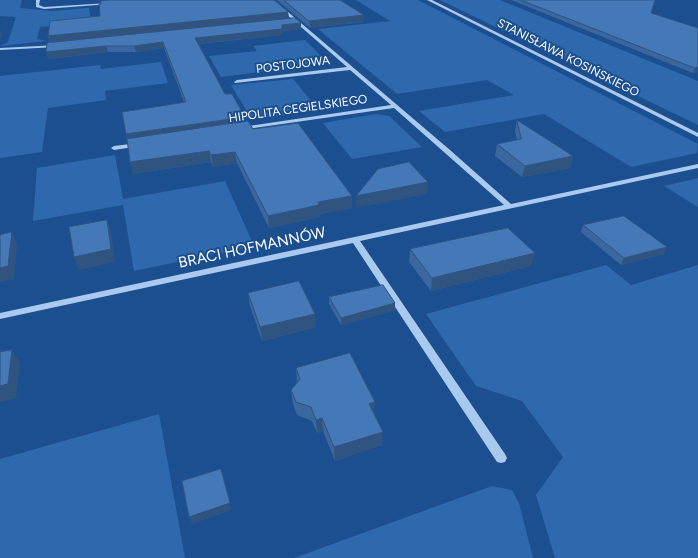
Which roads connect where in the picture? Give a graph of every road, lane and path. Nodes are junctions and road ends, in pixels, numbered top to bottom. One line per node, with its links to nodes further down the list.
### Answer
1 (38, 0): 4 (street)
2 (272, 0): 5 (street, HIPOLITA CEGIELSKIEGO)
3 (429, 0): 13 (street, STANISŁAWA KOSIŃSKIEGO)
4 (113, 4)
5 (296, 21): 6 (street); 9 (street, HIPOLITA CEGIELSKIEGO)
6 (287, 22)
7 (59, 45): 8 (street)
8 (0, 49)
9 (351, 68): 10 (street, POSTOJOWA); 11 (street, HIPOLITA CEGIELSKIEGO)
10 (237, 82)
11 (395, 106): 12 (street, HIPOLITA CEGIELSKIEGO); 17 (street, HIPOLITA CEGIELSKIEGO)
12 (231, 131)
13 (698, 135)
14 (144, 144): 15 (street)
15 (114, 148)
16 (698, 166): 17 (street, BRACI HOFMANNÓW)
17 (509, 206): 18 (street, BRACI HOFMANNÓW)
18 (355, 240): 19 (street, BRACI HOFMANNÓW); 20 (street)
19 (0, 316)
20 (501, 458)

